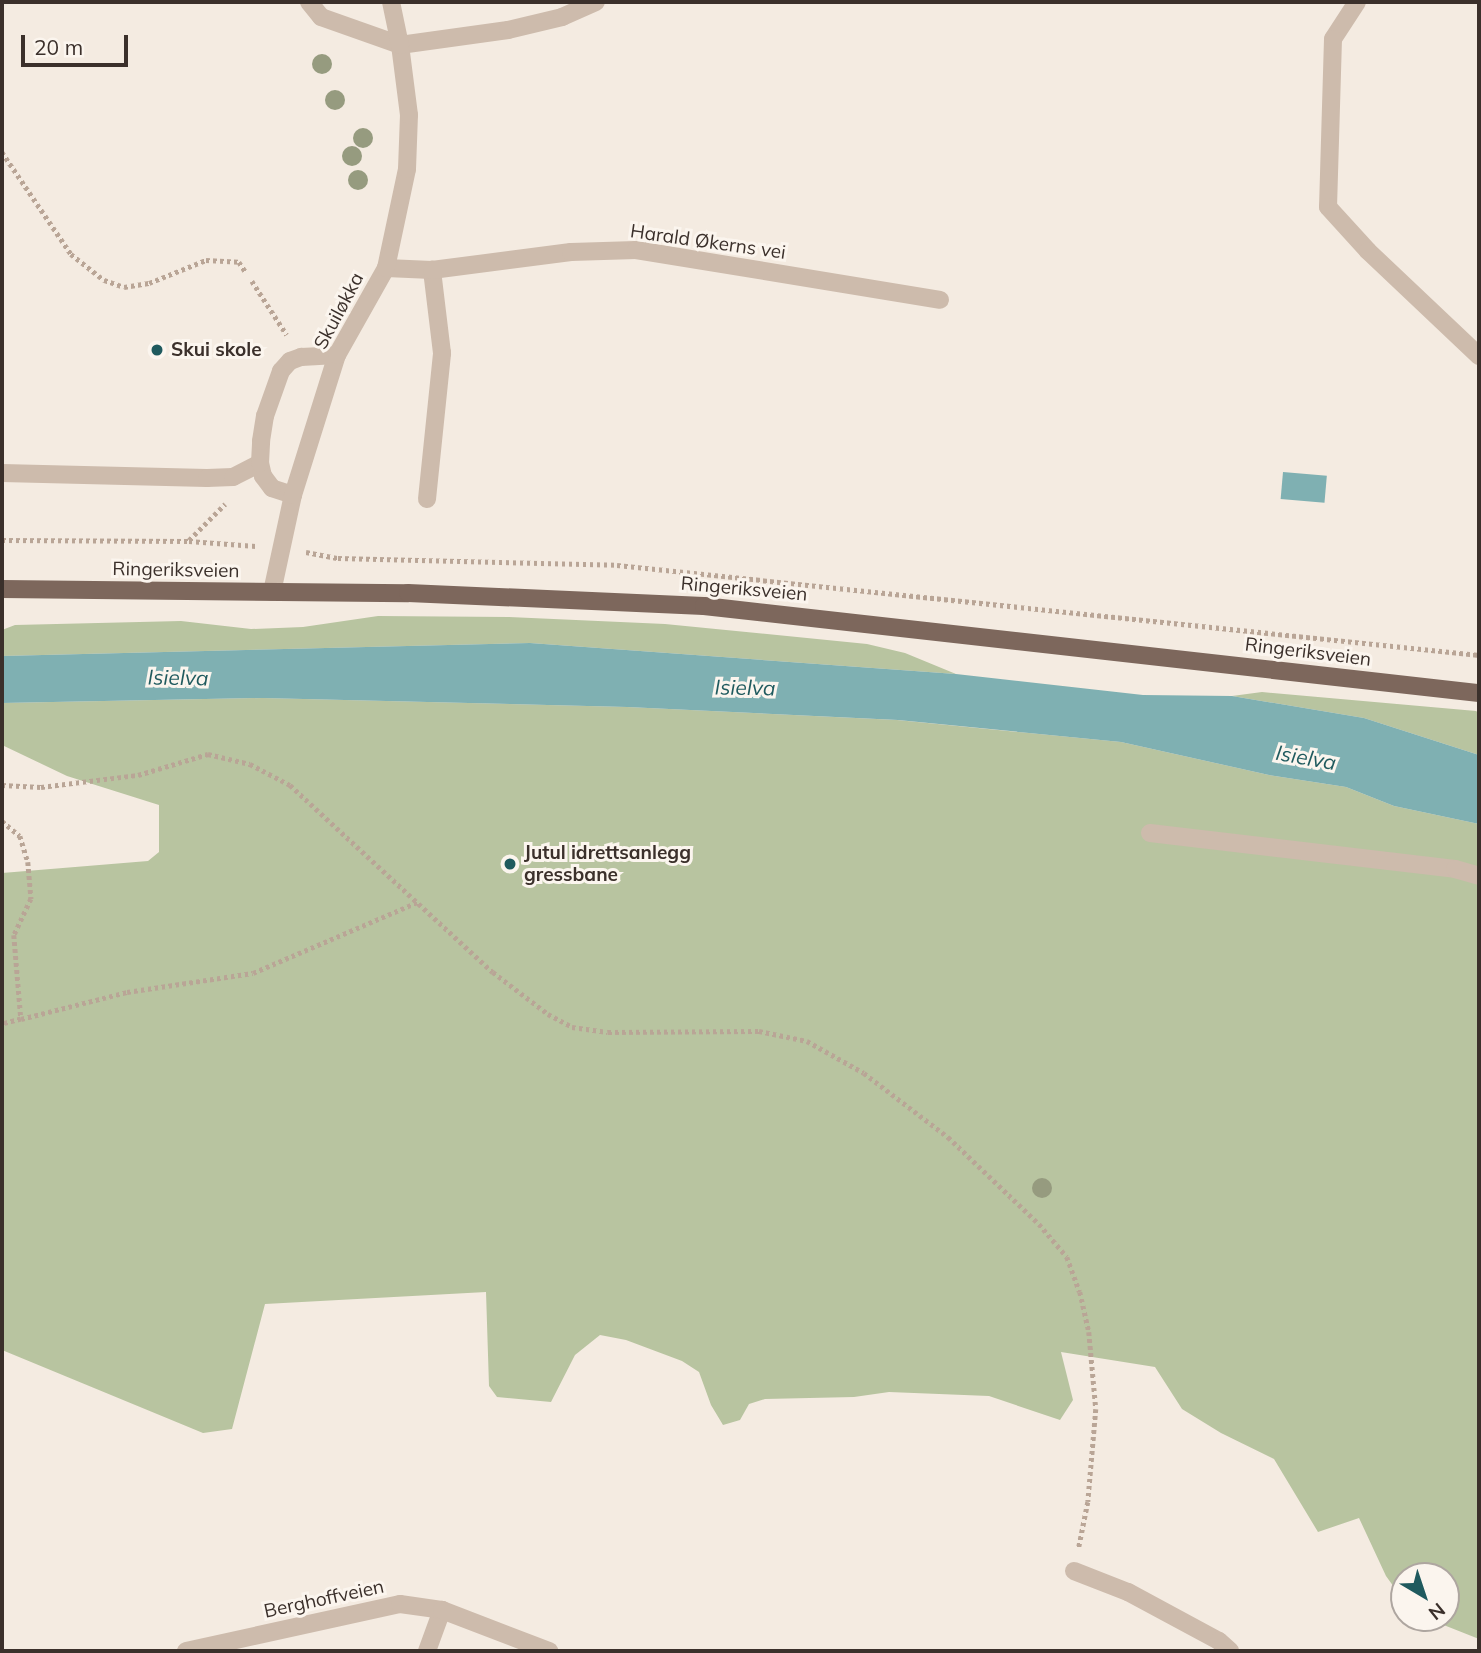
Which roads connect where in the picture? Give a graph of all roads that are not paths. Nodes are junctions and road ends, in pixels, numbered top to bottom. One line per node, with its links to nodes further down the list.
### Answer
1 (309, 2): 5 (street)
2 (391, 2): 5 (street, Skuiløkka)
3 (596, 2): 5 (street)
4 (1357, 2): 10 (street)
5 (400, 45): 6 (street, Skuiløkka)
6 (386, 268): 7 (street, Harald Økerns vei); 9 (street, Skuiløkka)
7 (432, 270): 8 (street, Harald Økerns vei); 14 (street)
8 (940, 300)
9 (337, 355): 11 (street); 13 (street, Skuiløkka)
10 (1479, 356)
11 (260, 463): 12 (street); 13 (street)
12 (2, 473)
13 (293, 495): 16 (street, Skuiløkka)
14 (427, 499)
15 (2, 589): 16 (main road, Ringeriksveien)
16 (272, 592): 17 (main road, Ringeriksveien)
17 (1479, 693)
18 (1150, 833): 19 (street)
19 (1479, 876)
20 (1074, 1571): 25 (street)
21 (442, 1610): 22 (street, Berghoffveien); 23 (street); 24 (street, Berghoffveien)
22 (186, 1651)
23 (427, 1651)
24 (549, 1651)
25 (1230, 1651)

